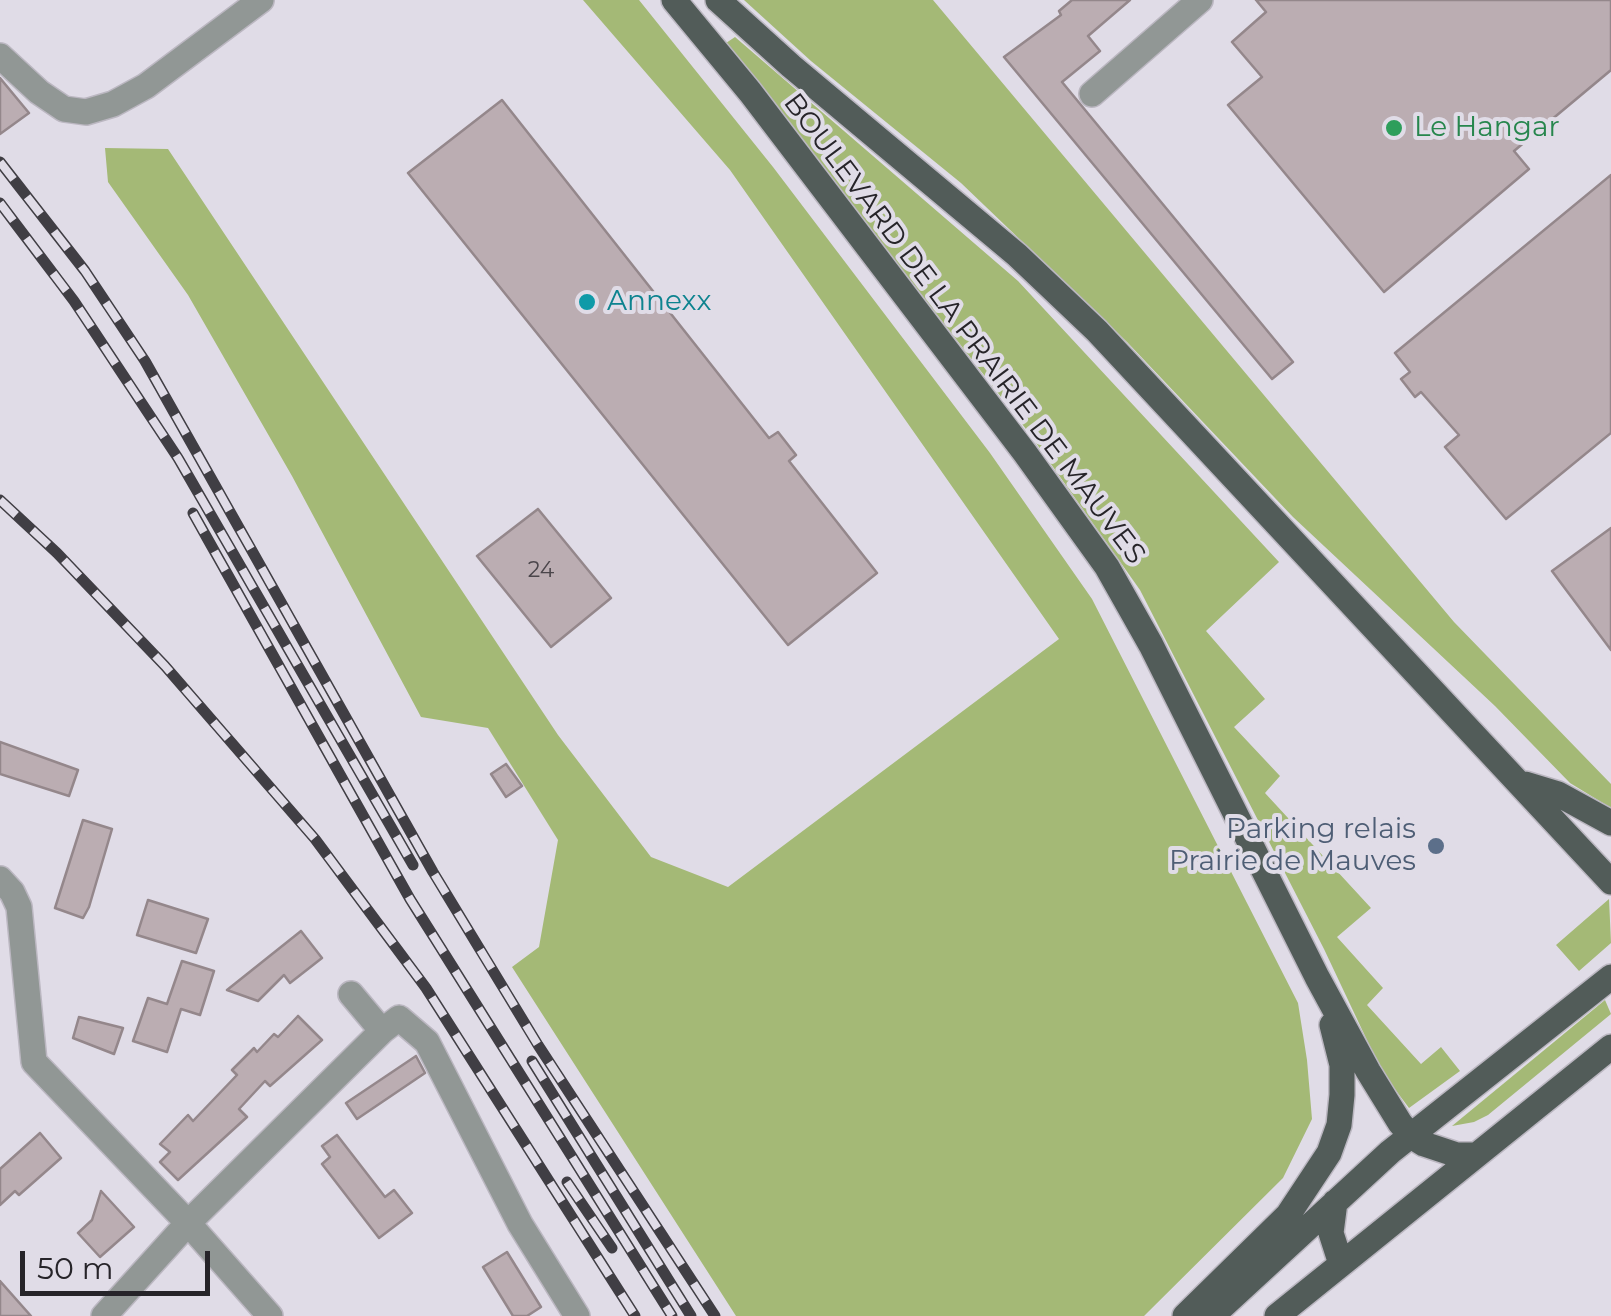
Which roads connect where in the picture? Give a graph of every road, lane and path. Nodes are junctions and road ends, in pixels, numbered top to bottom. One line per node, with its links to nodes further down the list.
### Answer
1 (262, 0): 5 (street)
2 (674, 0): 12 (main road, BOULEVARD DE LA PRAIRIE DE MAUVES)
3 (718, 0): 7 (main road, BOULEVARD DE LA PRAIRIE DE MAUVES)
4 (1200, 0): 6 (street)
5 (0, 56)
6 (1092, 94)
7 (1521, 782): 8 (main road, BOULEVARD DE LA PRAIRIE DE MAUVES); 10 (main road, BOULEVARD DE LA PRAIRIE DE MAUVES)
8 (1611, 823)
9 (0, 880): 21 (street)
10 (1611, 882)
11 (1611, 977): 18 (main road)
12 (1318, 978): 18 (main road, BOULEVARD DE LA PRAIRIE DE MAUVES); 26 (main road, BOULEVARD DE LA PRAIRIE DE MAUVES)
13 (350, 994): 15 (street)
14 (1611, 1028): 17 (main road)
15 (382, 1031): 21 (street); 25 (street)
16 (1611, 1046): 17 (main road)
17 (1508, 1127): 19 (main road)
18 (1411, 1136): 19 (main road); 20 (main road)
19 (1477, 1155): 22 (main road)
20 (1336, 1202): 22 (main road); 27 (main road)
21 (188, 1223): 23 (street); 24 (street)
22 (1340, 1264): 28 (main road)
23 (104, 1316)
24 (270, 1316)
25 (576, 1316)
26 (1185, 1316)
27 (1212, 1316)
28 (1277, 1316)

